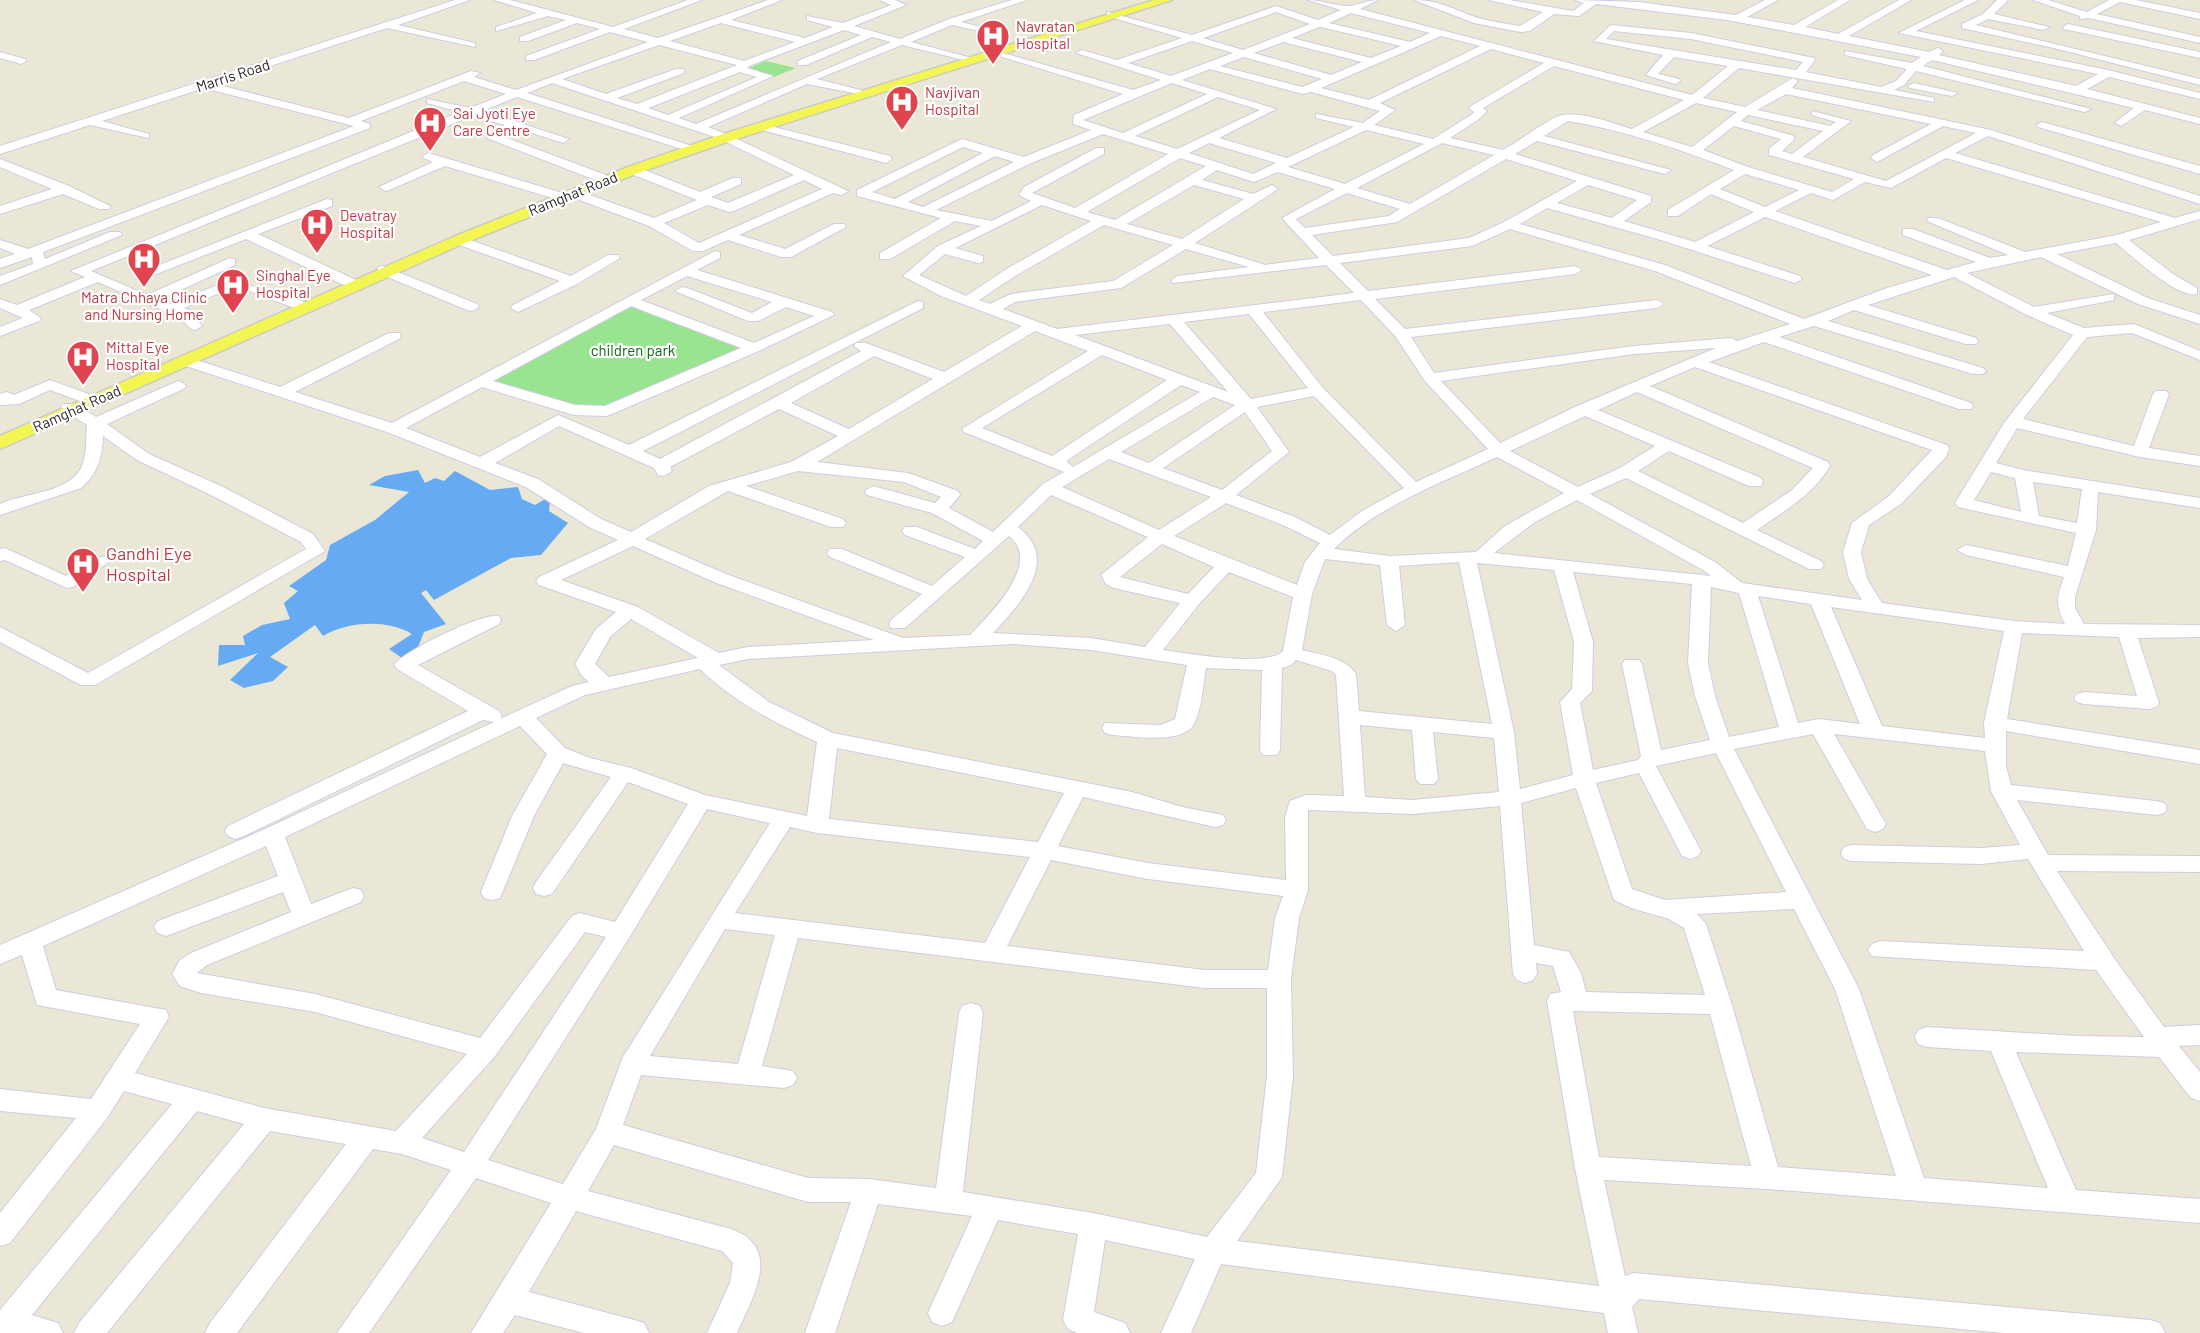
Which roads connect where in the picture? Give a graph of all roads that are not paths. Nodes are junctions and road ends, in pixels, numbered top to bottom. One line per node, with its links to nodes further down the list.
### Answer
1 (465, 0): 45 (street, Marris Road)
2 (499, 0): 33 (street)
3 (697, 0): 52 (street)
4 (777, 0): 41 (street)
5 (885, 0): 49 (street)
6 (1022, 0): 43 (street)
7 (1153, 0): 34 (main road, Ramghat Road)
8 (1166, 0): 34 (main road, Ramghat Road)
9 (1313, 0): 30 (street)
10 (1373, 0): 30 (street)
11 (1419, 0): 31 (street)
12 (1493, 0): 31 (street)
13 (1580, 0): 14 (street)
14 (1595, 0): 25 (street); 31 (street)
15 (1713, 0): 32 (street)
16 (1773, 0): 42 (street)
17 (1845, 0): 53 (street)
18 (1906, 0): 60 (street)
19 (1973, 0): 56 (street)
20 (2003, 0): 36 (street)
21 (2038, 0): 35 (street)
22 (2117, 0): 28 (street)
23 (2122, 0): 37 (street)
24 (2175, 0): 27 (street)
25 (1621, 1): 39 (street); 50 (street)
26 (1292, 3): 29 (street)
27 (2200, 5)
28 (2103, 6): 35 (street); 48 (street)
29 (1276, 9): 44 (street); 59 (street)
30 (1355, 9): 44 (street); 55 (street)
31 (1552, 11)
32 (1698, 11): 39 (street); 42 (street)
33 (547, 13): 40 (street); 51 (street)
34 (1114, 15): 59 (street); 77 (main road, Ramghat Road); 86 (main road, Ramghat Road)
35 (2088, 15): 47 (street); 63 (street)
36 (1987, 16): 46 (street); 67 (street)
37 (2200, 16)
38 (811, 18): 49 (street)
39 (1643, 18): 50 (street); 58 (street)
40 (576, 20): 52 (street); 61 (street)
41 (720, 20): 64 (street); 65 (street)
42 (1738, 21): 53 (street)
43 (951, 22): 54 (street); 68 (street)
44 (1321, 24): 62 (street); 70 (street)
45 (386, 25): 69 (street); 112 (street, Marris Road)
46 (2044, 27)
47 (2068, 27): 67 (street); 76 (street)
48 (2200, 27)
49 (843, 28): 57 (street); 65 (street)
50 (1611, 28): 73 (street)
51 (500, 29)
52 (611, 29): 64 (street); 85 (street)
53 (1795, 29): 60 (street)
54 (989, 32)
55 (1442, 32): 70 (street); 71 (street)
56 (1906, 32): 66 (street); 72 (street)
57 (869, 35): 68 (street); 90 (street)
58 (1691, 36): 74 (street); 103 (street)
59 (1188, 37): 75 (street); 91 (street)
60 (1840, 37): 72 (street)
61 (524, 39)
62 (1282, 39): 75 (street); 88 (street)
63 (2200, 40)
64 (658, 41): 94 (street); 106 (street)
65 (805, 41): 83 (street)
66 (1957, 41): 80 (street); 84 (street)
67 (2056, 41): 84 (street); 93 (street)
68 (900, 42): 86 (street); 101 (street)
69 (471, 45)
70 (1411, 45): 88 (street)
71 (1491, 45): 89 (street); 130 (street)
72 (1880, 45): 80 (street)
73 (1593, 50): 74 (street); 97 (street)
74 (1673, 50): 92 (street); 113 (street)
75 (1242, 52): 95 (street); 108 (street)
76 (2182, 52): 82 (street); 93 (street)
77 (1000, 53): 122 (street); 148 (main road, Ramghat Road)
78 (1082, 53): 91 (street)
79 (1849, 54): 96 (street)
80 (1933, 54): 96 (street); 114 (street)
81 (0, 55): 87 (street)
82 (2200, 55)
83 (766, 56): 90 (street); 94 (street)
84 (2027, 56): 102 (street)
85 (530, 58)
86 (968, 60): 119 (main road, Ramghat Road)
87 (21, 62)
88 (1372, 62): 108 (street)
89 (1553, 62): 97 (street); 162 (street)
90 (802, 63): 101 (street)
91 (1119, 63): 107 (street)
92 (1737, 64): 103 (street); 113 (street)
93 (2158, 64): 98 (street); 110 (street)
94 (742, 66): 104 (street); 133 (street)
95 (1209, 66): 107 (street); 115 (street)
96 (1914, 67): 111 (street); 125 (street)
97 (1577, 69): 127 (street)
98 (2200, 70)
99 (680, 71): 126 (street)
100 (477, 72): 105 (street)
101 (827, 72): 109 (street)
102 (2108, 73): 116 (street); 124 (street)
103 (1799, 74): 117 (street); 118 (street)
104 (768, 76): 109 (street); 139 (street)
105 (463, 77): 121 (street); 140 (street)
106 (552, 79): 121 (street); 126 (street)
107 (1172, 79): 122 (street); 123 (street)
108 (1332, 79): 115 (street)
109 (806, 80): 119 (street); 151 (street)
110 (2200, 81)
111 (1900, 83): 118 (street); 120 (street)
112 (206, 85): 140 (street); 142 (street, Marris Road)
113 (1696, 85): 127 (street)
114 (2058, 85): 116 (street); 125 (street)
115 (1307, 89): 130 (street); 131 (street)
116 (2079, 89): 132 (street)
117 (1784, 90): 136 (street); 145 (street)
118 (1884, 90): 128 (street)
119 (860, 93): 148 (main road, Ramghat Road)
120 (1952, 93)
121 (517, 94): 135 (street); 143 (street)
122 (1133, 94): 152 (street)
123 (1216, 94): 131 (street); 158 (street)
124 (2200, 96)
125 (2040, 97): 134 (street)
126 (606, 98): 133 (street)
127 (1694, 99): 136 (street); 155 (street)
128 (1930, 100)
129 (431, 101): 135 (street)
130 (1370, 104): 149 (street)
131 (1279, 105): 161 (street)
132 (2144, 106): 141 (street); 146 (street)
133 (638, 108): 139 (street); 143 (street)
134 (2085, 109)
135 (471, 111): 147 (street); 256 (street)
136 (1746, 111): 144 (street); 153 (street)
137 (1805, 111): 153 (street)
138 (1320, 116): 149 (street)
139 (670, 118): 151 (street)
140 (352, 121): 217 (street)
141 (2200, 121)
142 (92, 122): 156 (street); 164 (street, Marris Road)
143 (605, 122): 163 (street)
144 (1732, 122): 166 (street); 172 (street)
145 (1943, 122): 154 (street); 173 (street)
146 (2121, 123)
147 (516, 124): 160 (street); 185 (street)
148 (761, 126): 157 (main road, Ramghat Road); 174 (street)
149 (1366, 126): 162 (street); 178 (street)
150 (2042, 126): 183 (street)
151 (699, 127): 157 (street)
152 (1102, 130): 158 (street); 176 (street)
153 (1832, 130): 172 (street)
154 (1987, 132): 170 (street); 201 (street)
155 (1634, 133): 159 (street); 166 (street)
156 (145, 136)
157 (724, 137): 163 (main road, Ramghat Road); 180 (main road, Ramghat Road); 184 (street)
158 (1123, 137): 168 (street)
159 (1535, 137): 169 (street); 181 (street)
160 (563, 139)
161 (1208, 139): 168 (street); 178 (street)
162 (1437, 141): 169 (street); 191 (street)
163 (689, 147): 185 (main road, Ramghat Road)
164 (0, 150)
165 (1100, 151): 202 (street)
166 (1694, 151): 182 (street)
167 (994, 152): 176 (street); 197 (street); 205 (street)
168 (1179, 153): 179 (street); 213 (street)
169 (1504, 154): 187 (street); 208 (street)
170 (1945, 154): 186 (street); 221 (street)
171 (428, 157): 175 (street)
172 (1794, 158): 186 (street)
173 (1877, 158)
174 (886, 159)
175 (446, 161): 190 (street); 198 (street)
176 (1025, 161): 211 (street)
177 (0, 163): 192 (street)
178 (1280, 164): 179 (street); 191 (street)
179 (1216, 165): 189 (street)
180 (633, 170): 198 (main road, Ramghat Road); 200 (street)
181 (1665, 170)
182 (1744, 170): 195 (street); 196 (street)
183 (2200, 170)
184 (806, 175): 193 (street); 207 (street)
185 (602, 178): 198 (main road, Ramghat Road)
186 (1864, 178): 196 (street)
187 (1587, 180): 204 (street); 223 (street)
188 (736, 181): 200 (street)
189 (1192, 181): 199 (street); 224 (street)
190 (385, 187)
191 (1350, 188): 208 (street); 229 (street)
192 (65, 189): 206 (street); 209 (street)
193 (832, 189): 197 (street); 218 (street)
194 (1272, 189): 199 (street)
195 (1710, 189): 212 (street); 214 (street)
196 (1810, 189): 212 (street)
197 (861, 193): 205 (street)
198 (564, 195): 222 (street); 236 (main road, Ramghat Road); 257 (main road, Ramghat Road)
199 (1254, 198): 238 (street)
200 (704, 199): 207 (street); 222 (street)
201 (2200, 200)
202 (1041, 201): 213 (street); 225 (street)
203 (327, 203): 232 (street)
204 (1543, 203): 223 (street); 226 (street)
205 (895, 204): 211 (street)
206 (104, 206)
207 (729, 208): 218 (street)
208 (1411, 208): 229 (street)
209 (0, 210)
210 (90, 210): 217 (street)
211 (924, 211): 216 (street)
212 (1764, 211): 239 (street); 260 (street)
213 (1076, 213): 219 (street)
214 (1673, 213)
215 (2200, 214): 221 (street)
216 (953, 217): 225 (street); 246 (street)
217 (123, 219): 241 (street)
218 (763, 219): 234 (street)
219 (1103, 220): 224 (street); 273 (street)
220 (1933, 221): 245 (street)
221 (2177, 222): 227 (street); 235 (street)
222 (654, 223): 234 (street)
223 (1613, 223): 239 (street)
224 (1117, 224): 238 (street)
225 (994, 225): 240 (street)
226 (1509, 225): 249 (street); 289 (street)
227 (2200, 226)
228 (839, 227): 234 (street)
229 (1302, 232): 249 (street)
230 (1908, 232): 251 (street)
231 (0, 234): 237 (street)
232 (247, 234): 259 (street); 265 (street)
233 (115, 235): 253 (street)
234 (727, 235)
235 (2119, 239): 242 (street); 267 (street)
236 (459, 240): 257 (main road, Ramghat Road); 264 (street)
237 (0, 243): 241 (street)
238 (1187, 243): 244 (street); 284 (street)
239 (1695, 247): 262 (street)
240 (943, 249): 248 (street); 273 (street)
241 (32, 251): 252 (street); 253 (street)
242 (2042, 252): 245 (street); 288 (street)
243 (715, 255): 258 (street)
244 (1221, 255): 254 (street); 254 (street)
245 (2021, 255): 251 (street)
246 (885, 256)
247 (613, 258): 264 (street)
248 (978, 259)
249 (1327, 260): 254 (street); 268 (street)
250 (230, 262): 271 (street)
251 (1989, 262): 260 (street)
252 (0, 264)
253 (40, 266): 256 (street); 263 (street)
254 (1266, 267)
255 (1575, 270): 268 (street)
256 (78, 271): 261 (street)
257 (386, 271): 265 (main road, Ramghat Road); 280 (street); 296 (main road, Ramghat Road)
258 (686, 271): 272 (street); 274 (street)
259 (146, 273)
260 (1948, 273): 279 (street); 286 (street)
261 (99, 277): 271 (street); 283 (street)
262 (1795, 279)
263 (0, 281)
264 (572, 281): 281 (street)
265 (352, 284): 278 (main road, Ramghat Road)
266 (682, 291): 274 (street)
267 (2192, 291)
268 (1362, 295): 282 (street); 295 (street)
269 (217, 297): 285 (street)
270 (2109, 297): 286 (street)
271 (147, 300): 285 (street)
272 (630, 301): 301 (street); 311 (street)
273 (968, 301): 284 (street)
274 (784, 302): 301 (street)
275 (0, 303): 283 (street)
276 (1657, 303): 295 (street)
277 (918, 305): 299 (street)
278 (302, 306): 285 (street); 296 (main road, Ramghat Road)
279 (1855, 306): 289 (street); 300 (street)
280 (472, 307)
281 (518, 308)
282 (1252, 308): 287 (street); 315 (street)
283 (16, 310): 292 (street)
284 (991, 310): 290 (street)
285 (176, 311): 291 (street)
286 (2032, 312): 294 (street)
287 (1173, 318): 293 (street); 320 (street)
288 (2200, 320)
289 (1809, 323): 298 (street); 307 (street)
290 (1034, 325): 293 (street); 308 (street)
291 (195, 326)
292 (0, 332)
293 (1056, 333): 302 (street)
294 (2082, 333): 304 (street); 324 (street)
295 (1402, 334): 309 (street)
296 (240, 335): 305 (main road, Ramghat Road); 321 (main road, Ramghat Road)
297 (394, 336): 316 (street)
298 (1758, 339): 306 (street); 309 (street); 322 (street)
299 (849, 341): 303 (street); 331 (street)
300 (1971, 342)
301 (754, 348): 311 (street)
302 (1100, 350): 310 (street); 336 (street)
303 (873, 351): 308 (street); 319 (street)
304 (2200, 356)
305 (185, 361): 316 (street); 321 (main road, Ramghat Road)
306 (1695, 362): 313 (street); 381 (street)
307 (1978, 371)
308 (945, 378): 327 (street)
309 (1431, 378): 332 (street)
310 (1179, 379): 314 (street); 336 (street)
311 (480, 382): 326 (street)
312 (178, 386): 325 (street)
313 (1637, 386): 323 (street); 359 (street)
314 (1212, 391): 320 (street); 334 (street)
315 (1318, 391): 320 (street); 348 (street)
316 (282, 392): 326 (street)
317 (2161, 394): 333 (street)
318 (0, 400): 321 (street)
319 (779, 403): 327 (street); 331 (street)
320 (1247, 404): 340 (street); 351 (street)
321 (78, 405): 325 (street); 328 (main road, Ramghat Road); 329 (main road, Ramghat Road)
322 (1965, 406)
323 (1583, 409): 330 (street); 332 (street)
324 (2014, 422): 333 (street); 339 (street)
325 (95, 423): 354 (street); 390 (street)
326 (393, 429): 337 (street)
327 (848, 435): 338 (street)
328 (0, 436)
329 (0, 443)
330 (1666, 446): 342 (street); 344 (street)
331 (630, 451): 337 (street)
332 (1499, 451): 348 (street); 350 (street)
333 (2140, 452): 335 (street)
334 (1108, 453): 340 (street); 341 (street)
335 (2200, 460)
336 (1054, 462): 341 (street)
337 (482, 463): 362 (street)
338 (797, 466): 346 (street); 353 (street)
339 (1986, 466): 343 (street); 355 (street)
340 (1152, 468): 351 (street)
341 (1076, 472): 347 (street)
342 (1626, 472): 350 (street); 359 (street)
343 (2023, 475): 345 (street); 355 (street)
344 (1755, 482)
345 (2091, 484): 352 (street); 357 (street)
346 (726, 485): 356 (street); 362 (street)
347 (1049, 488): 360 (street); 361 (street)
348 (1414, 489): 363 (street)
349 (873, 491): 353 (street)
350 (1577, 495): 368 (street); 376 (street)
351 (1225, 496): 361 (street); 363 (street)
352 (2200, 503)
353 (938, 509): 360 (street)
354 (0, 510)
355 (2031, 520): 357 (street)
356 (837, 523)
357 (2087, 530): 374 (street)
358 (911, 531): 367 (street)
359 (1743, 531): 372 (street)
360 (1002, 534): 367 (street); 391 (street)
361 (1161, 536): 371 (street); 379 (street)
362 (631, 539): 382 (street); 392 (street)
363 (1325, 548): 370 (street); 378 (street)
364 (1966, 550): 374 (street)
365 (836, 553): 377 (street)
366 (0, 556): 369 (street)
367 (978, 556): 377 (street)
368 (1473, 557): 370 (street); 373 (street); 410 (street)
369 (101, 561)
370 (1389, 561): 385 (street)
371 (1226, 565): 378 (street); 379 (street)
372 (1815, 565)
373 (1562, 566): 375 (street); 420 (street)
374 (2073, 573): 387 (street)
375 (1702, 580): 376 (street); 412 (street)
376 (1742, 588): 380 (street); 408 (street)
377 (934, 594): 384 (street)
378 (1303, 594): 394 (street)
379 (1192, 600): 393 (street)
380 (1819, 600): 381 (street); 409 (street)
381 (1875, 606): 386 (street)
382 (631, 611): 395 (street); 399 (street)
383 (492, 620): 401 (street)
384 (898, 624)
385 (1396, 625)
386 (2014, 627): 387 (street); 404 (street)
387 (2078, 630): 389 (street)
388 (2200, 631): 389 (street)
389 (2127, 632): 400 (street)
390 (0, 633)
391 (976, 640): 392 (street); 393 (street)
392 (904, 644): 395 (street)
393 (1150, 653): 396 (street)
394 (1292, 653): 397 (street); 402 (street)
395 (710, 661): 399 (street); 411 (street)
396 (1198, 661): 397 (street); 407 (street)
397 (1272, 664): 414 (street)
398 (1632, 664): 417 (street)
399 (605, 684): 403 (street)
400 (2084, 698)
401 (483, 712): 403 (street); 431 (street)
402 (1349, 717): 405 (street); 425 (street)
403 (514, 720): 415 (street); 432 (street)
404 (1994, 723): 413 (street); 416 (street)
405 (1422, 724): 410 (street); 419 (street)
406 (1819, 726): 408 (street); 409 (street); 429 (street)
407 (1112, 728)
408 (1790, 730): 412 (street)
409 (1873, 730): 413 (street)
410 (1504, 732): 423 (street)
411 (828, 740): 421 (street); 430 (street)
412 (1721, 743): 417 (street); 443 (street)
413 (1996, 746): 422 (street)
414 (1270, 750)
415 (558, 753): 418 (street); 441 (street)
416 (2200, 757)
417 (1649, 761): 420 (street); 434 (street)
418 (624, 773): 424 (street); 439 (street)
419 (1426, 779)
420 (1584, 779): 423 (street); 444 (street)
421 (1077, 789): 428 (street); 433 (street)
422 (2002, 791): 426 (street); 436 (street)
423 (1512, 798): 425 (street); 456 (street)
424 (701, 801): 427 (street); 449 (street)
425 (1355, 804): 440 (street)
426 (2156, 808)
427 (785, 817): 430 (street); 446 (street)
428 (1215, 820)
429 (1875, 824)
430 (817, 825): 433 (street)
431 (236, 831)
432 (273, 834): 438 (street); 450 (street)
433 (1046, 851): 440 (street); 452 (street)
434 (1690, 851)
435 (1852, 853): 436 (street)
436 (2037, 857): 437 (street); 454 (street)
437 (2200, 864)
438 (291, 880): 445 (street); 447 (street)
439 (544, 888)
440 (1297, 890): 455 (street)
441 (492, 892)
442 (353, 896): 445 (street)
443 (1801, 900): 444 (street); 479 (street)
444 (1667, 907): 457 (street)
445 (304, 916): 463 (street)
446 (719, 920): 448 (street); 464 (street)
447 (166, 927)
448 (789, 928): 452 (street); 465 (street)
449 (621, 932): 463 (street); 476 (street)
450 (30, 942): 453 (street); 466 (street)
451 (1880, 950): 454 (street)
452 (992, 953): 455 (street)
453 (0, 956)
454 (2103, 961): 462 (street)
455 (1279, 979): 488 (street)
456 (1576, 1002): 457 (street); 477 (street)
457 (1720, 1005): 478 (street)
458 (971, 1013): 482 (street)
459 (2200, 1035): 462 (street)
460 (1927, 1037): 461 (street)
461 (1999, 1041): 462 (street); 483 (street)
462 (2161, 1042): 468 (street)
463 (486, 1049): 475 (street)
464 (632, 1064): 465 (street); 473 (street)
465 (747, 1075): 467 (street)
466 (119, 1078): 469 (street); 471 (street)
467 (784, 1078)
468 (2200, 1091)
469 (191, 1099): 472 (street); 493 (street)
470 (0, 1100): 471 (street)
471 (98, 1110): 487 (street)
472 (264, 1119): 474 (street); 495 (street)
473 (608, 1132): 480 (street); 481 (street)
474 (368, 1136): 475 (street); 496 (street)
475 (402, 1143): 476 (street)
476 (471, 1164): 481 (street); 497 (street)
477 (1588, 1168): 478 (street); 490 (street)
478 (1768, 1178): 479 (street)
479 (1914, 1189): 483 (street)
480 (869, 1191): 482 (street); 501 (street)
481 (571, 1198): 489 (street); 500 (street)
482 (948, 1201): 484 (street)
483 (2067, 1201): 485 (street)
484 (990, 1207): 486 (street); 491 (street)
485 (2200, 1211)
486 (1093, 1225): 488 (street); 492 (street)
487 (0, 1234)
488 (1213, 1251): 490 (street); 503 (street)
489 (508, 1299): 498 (street); 499 (street)
490 (1618, 1302): 504 (street); 505 (street)
491 (942, 1313)
492 (1076, 1326): 502 (street)
493 (4, 1328): 494 (street)
494 (48, 1333)
495 (89, 1333)
496 (220, 1333)
497 (352, 1333)
498 (486, 1333)
499 (634, 1333)
500 (722, 1333)
501 (820, 1333)
502 (1115, 1333)
503 (1176, 1333)
504 (1623, 1333)
505 (2150, 1333)

